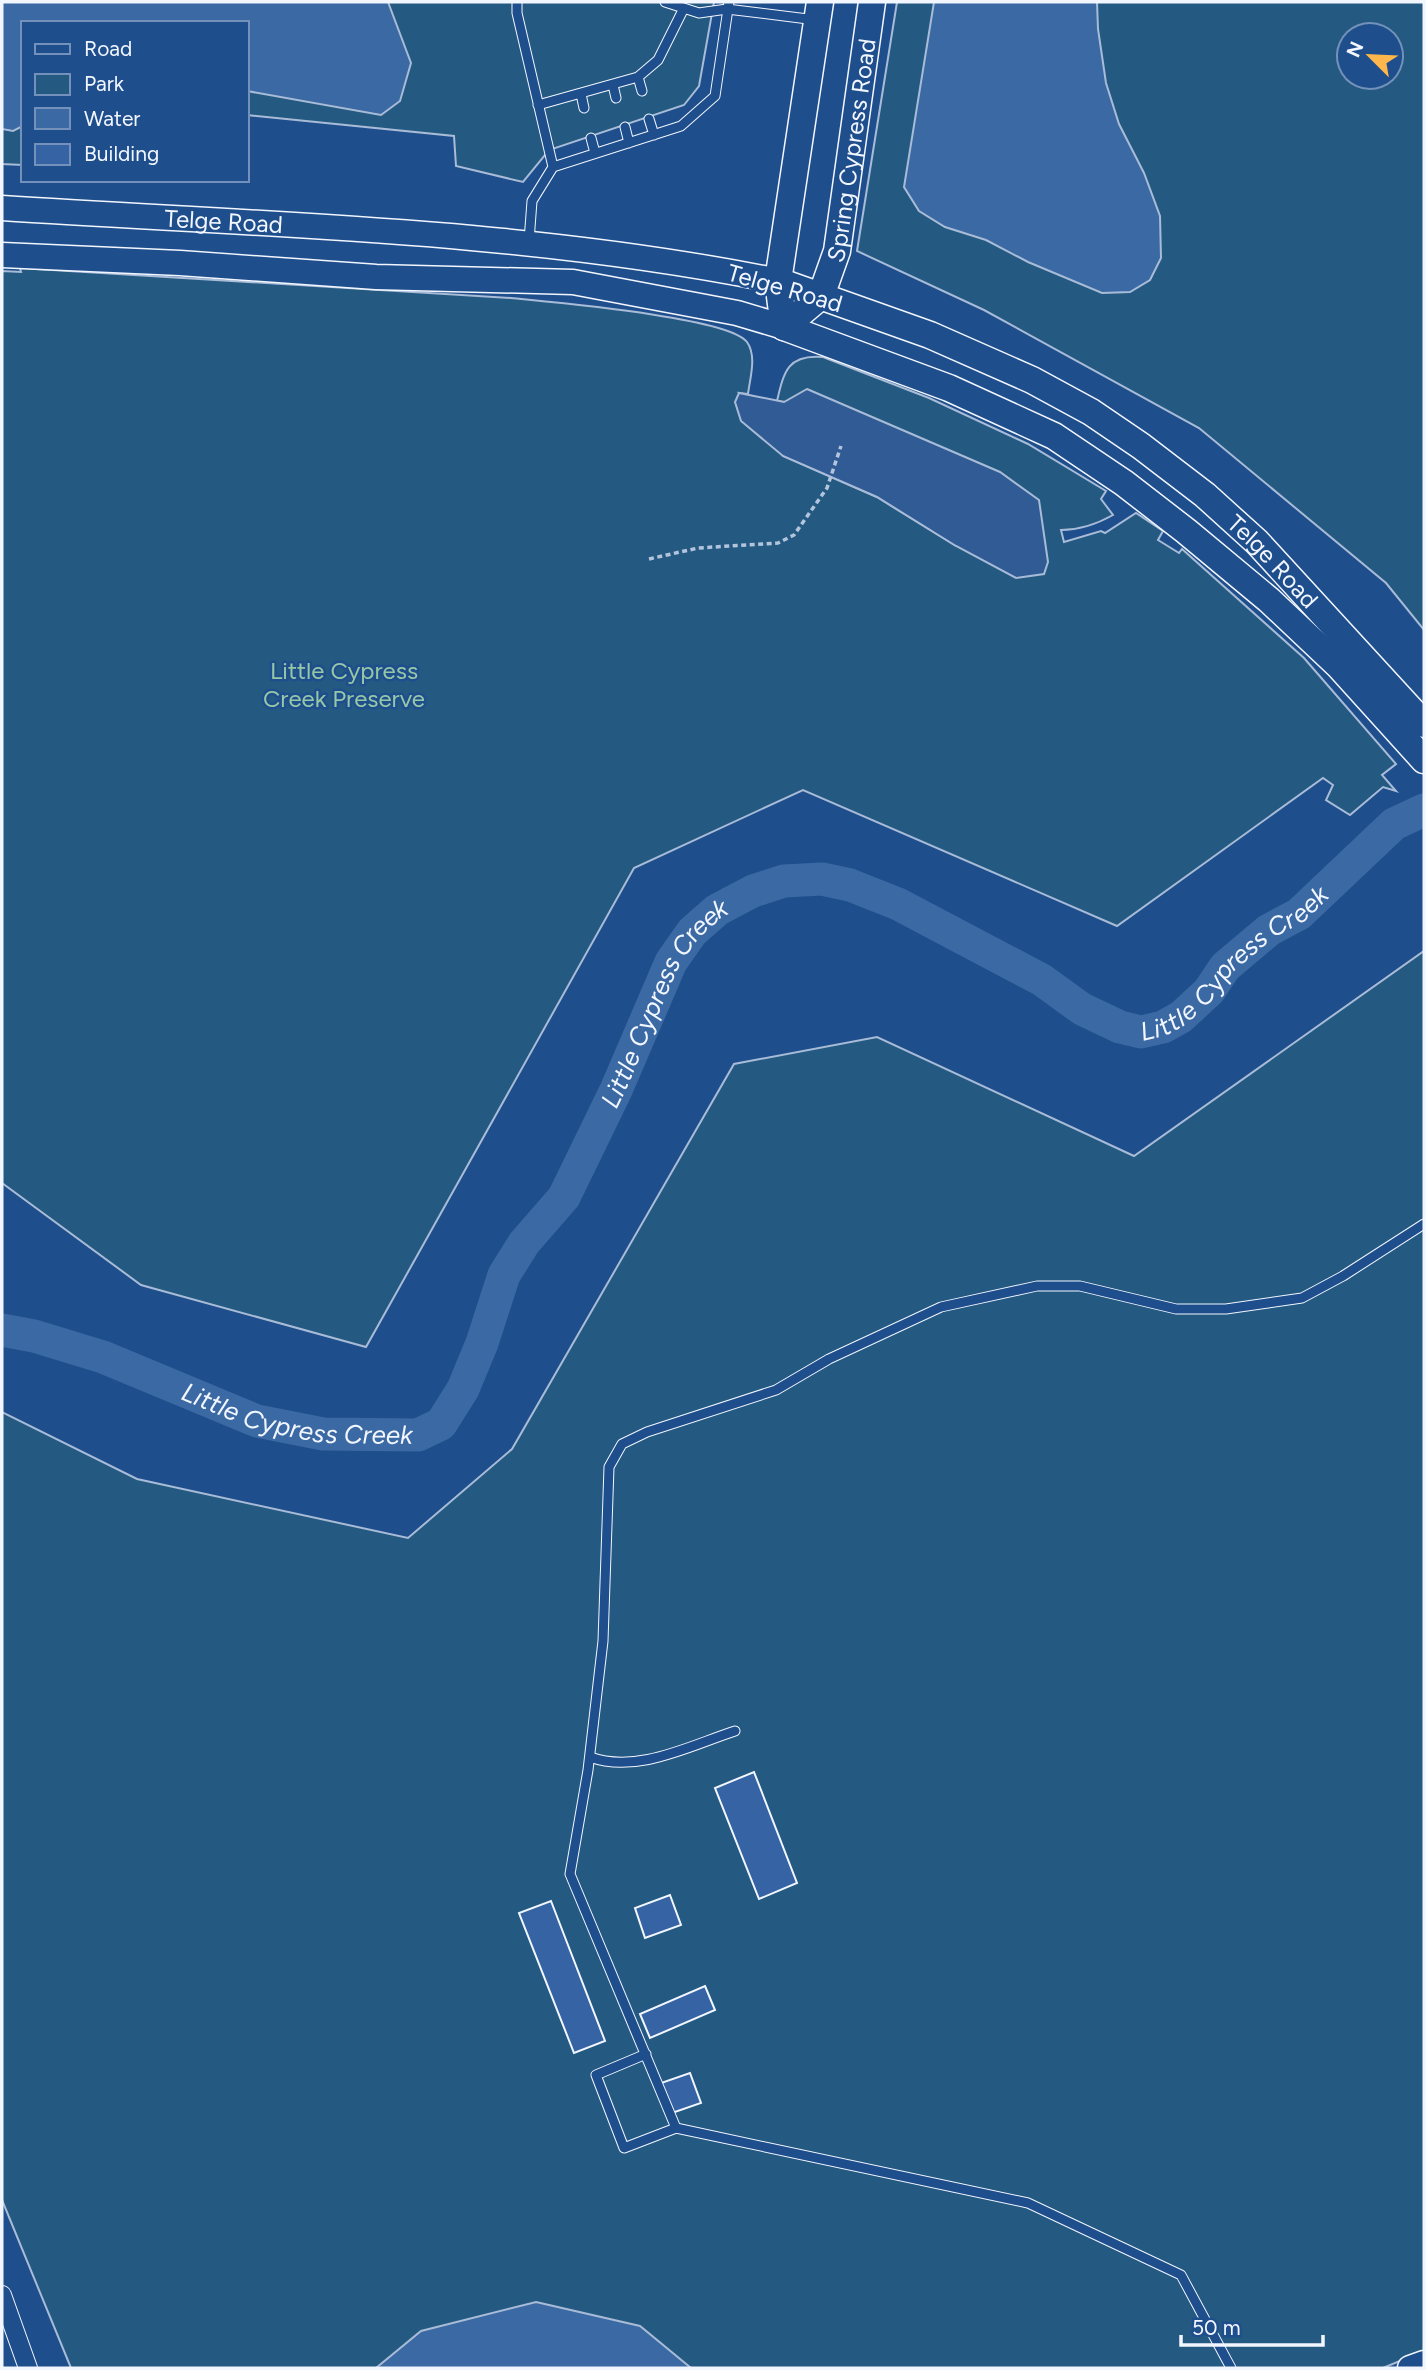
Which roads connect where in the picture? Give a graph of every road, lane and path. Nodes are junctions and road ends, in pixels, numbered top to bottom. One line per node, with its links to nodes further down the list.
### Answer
1 (517, 2): 12 (lane)
2 (665, 2): 5 (lane)
3 (872, 2): 25 (main road, Spring Cypress Road)
4 (728, 6): 5 (lane); 6 (lane); 16 (lane)
5 (684, 8): 7 (lane)
6 (819, 11): 24 (main road, Spring Cypress Road)
7 (638, 77): 8 (lane); 9 (lane)
8 (612, 85): 10 (lane); 11 (lane)
9 (642, 90)
10 (581, 94): 12 (lane); 13 (lane)
11 (616, 98)
12 (538, 105): 20 (lane)
13 (584, 108)
14 (649, 119): 16 (lane)
15 (625, 127): 18 (lane)
16 (654, 135): 18 (lane)
17 (591, 138): 19 (lane)
18 (629, 143): 19 (lane)
19 (595, 153): 20 (lane)
20 (553, 167): 22 (lane)
21 (5, 209): 22 (main road, Telge Road)
22 (529, 243): 24 (main road, Telge Road)
23 (4, 255): 26 (main road, Telge Road)
24 (778, 281): 25 (main road, Telge Road); 26 (main road, Spring Cypress Road)
25 (821, 296): 26 (main road, Spring Cypress Road); 29 (main road, Telge Road)
26 (784, 327): 30 (main road, Telge Road)
27 (841, 446): 28 (path)
28 (649, 559)
29 (1424, 724)
30 (1424, 760)
31 (1424, 1224): 33 (lane)
32 (735, 1731): 33 (lane)
33 (590, 1757): 34 (lane)
34 (646, 2054): 35 (lane); 35 (lane)
35 (676, 2128): 39 (lane)
36 (2, 2295): 38 (street)
37 (1424, 2363): 40 (main road)
38 (29, 2368)
39 (1231, 2368)
40 (1410, 2368)

